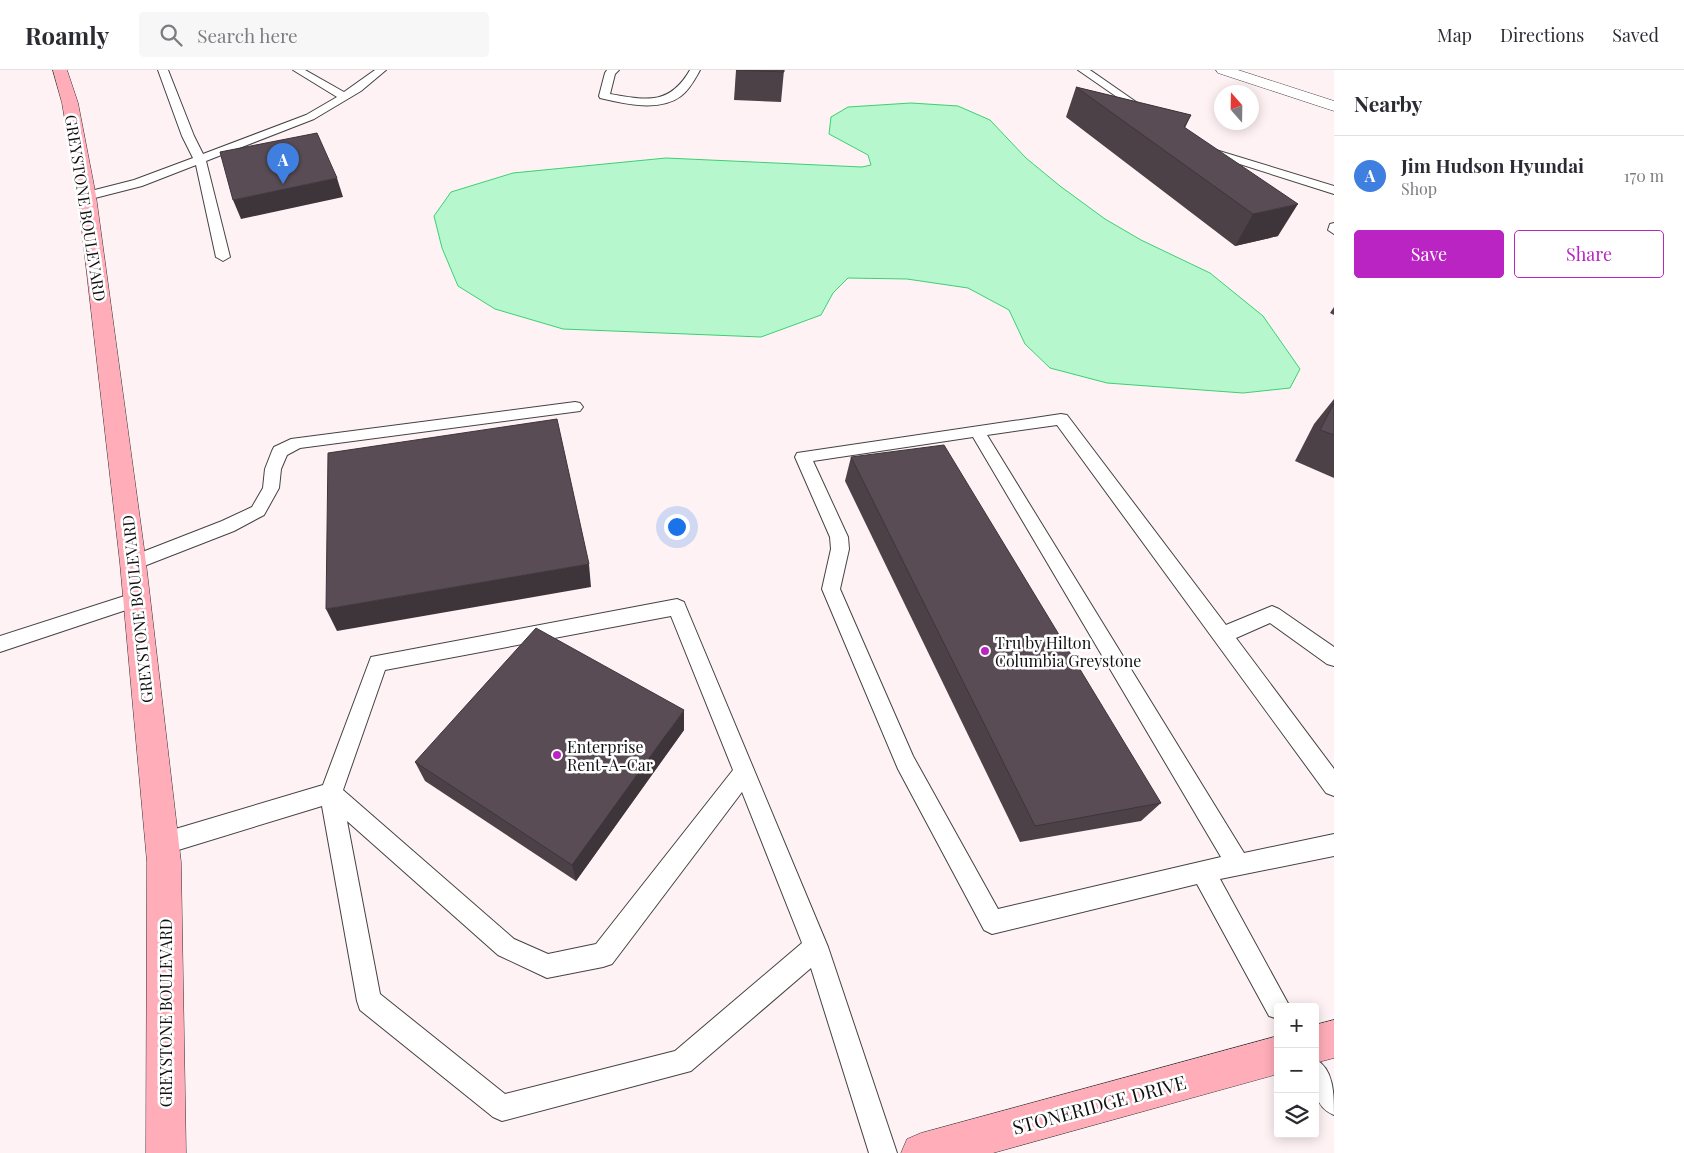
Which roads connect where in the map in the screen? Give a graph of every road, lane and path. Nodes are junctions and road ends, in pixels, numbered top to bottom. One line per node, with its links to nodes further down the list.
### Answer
1 (60, 70): 15 (main road, GREYSTONE BOULEVARD)
2 (163, 70): 13 (lane)
3 (298, 70): 9 (lane)
4 (381, 70): 9 (lane)
5 (614, 70): 6 (lane)
6 (696, 70)
7 (1083, 70): 11 (lane)
8 (1223, 70): 10 (street)
9 (345, 97): 13 (lane)
10 (1334, 106)
11 (1156, 119)
12 (1194, 144): 14 (lane)
13 (200, 159): 15 (lane); 16 (lane)
14 (1334, 190)
15 (87, 196): 19 (main road, GREYSTONE BOULEVARD)
16 (223, 257)
17 (575, 406): 19 (lane)
18 (976, 432): 21 (lane); 29 (lane); 30 (lane)
19 (133, 563): 20 (main road, GREYSTONE BOULEVARD)
20 (137, 599): 22 (lane); 27 (main road, GREYSTONE BOULEVARD)
21 (1223, 635): 23 (lane); 25 (lane)
22 (0, 644)
23 (1334, 658)
24 (744, 772): 26 (lane); 26 (lane); 31 (lane)
25 (1334, 786)
26 (331, 793): 27 (lane); 31 (lane)
27 (162, 844): 38 (main road, GREYSTONE BOULEVARD)
28 (1334, 845): 29 (lane)
29 (1239, 865): 30 (lane)
30 (1203, 871): 32 (lane)
31 (816, 947): 39 (lane)
32 (1276, 1003)
33 (1334, 1039): 34 (main road)
34 (1319, 1043)
35 (1274, 1055): 40 (main road, STONERIDGE DRIVE)
36 (1319, 1078): 37 (lane)
37 (1334, 1102)
38 (166, 1153)
39 (883, 1153)
40 (921, 1153)

